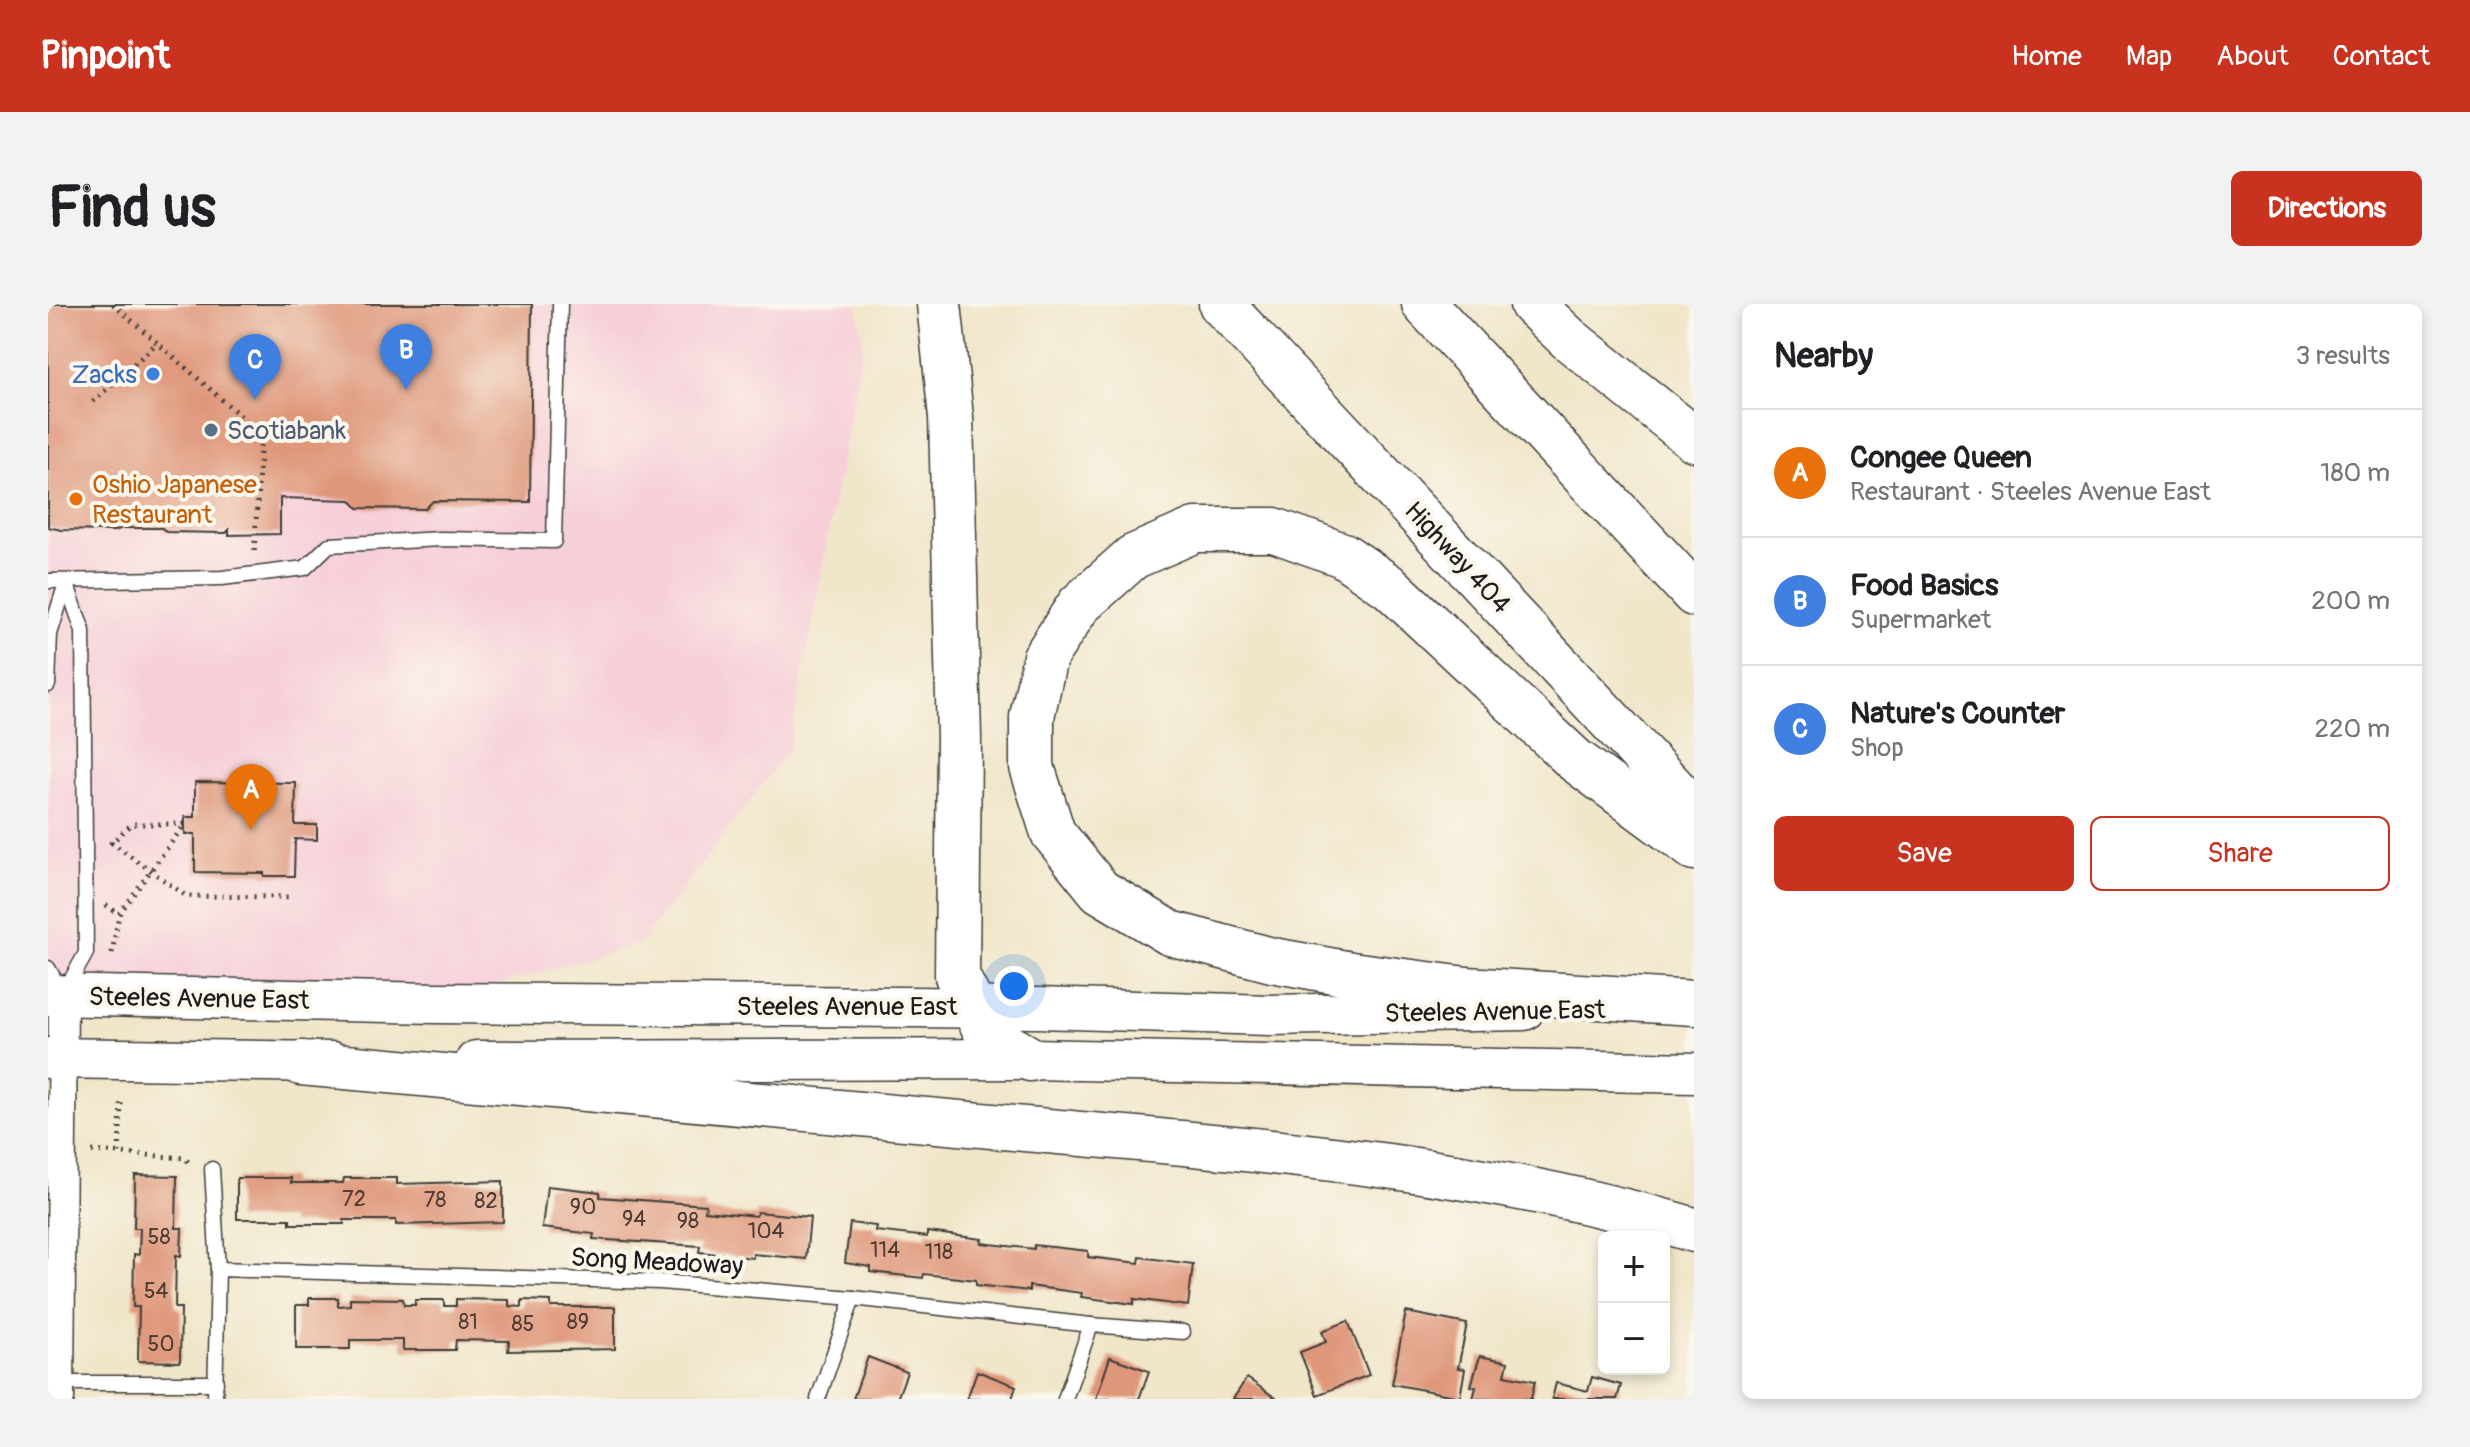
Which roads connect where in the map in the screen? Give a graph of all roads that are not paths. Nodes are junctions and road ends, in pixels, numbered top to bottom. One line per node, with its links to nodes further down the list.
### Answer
1 (560, 304): 8 (lane)
2 (939, 304): 15 (highway)
3 (1221, 304): 11 (highway, Highway 404)
4 (1424, 304): 9 (highway)
5 (1532, 304): 6 (highway)
6 (1694, 439)
7 (48, 581): 8 (lane)
8 (66, 582): 10 (lane); 13 (lane)
9 (1694, 594)
10 (48, 685)
11 (1694, 810)
12 (1694, 848): 14 (highway)
13 (53, 986): 15 (main road, Steeles Avenue East); 16 (street)
14 (1694, 1005): 15 (main road, Steeles Avenue East)
15 (971, 1007): 17 (highway)
16 (55, 1058): 18 (main road, Steeles Avenue East); 24 (street)
17 (1030, 1059): 18 (main road, Steeles Avenue East); 19 (main road, Steeles Avenue East)
18 (301, 1063): 21 (highway)
19 (1694, 1073)
20 (212, 1169): 22 (lane)
21 (1694, 1230)
22 (218, 1269): 23 (lane, Song Meadoway); 27 (lane)
23 (853, 1298): 25 (lane, Song Meadoway); 30 (lane)
24 (54, 1322): 28 (street)
25 (1091, 1325): 26 (lane, Song Meadoway); 31 (lane)
26 (1183, 1332)
27 (216, 1383): 28 (lane); 29 (lane)
28 (60, 1391)
29 (215, 1399)
30 (818, 1399)
31 (1065, 1399)

